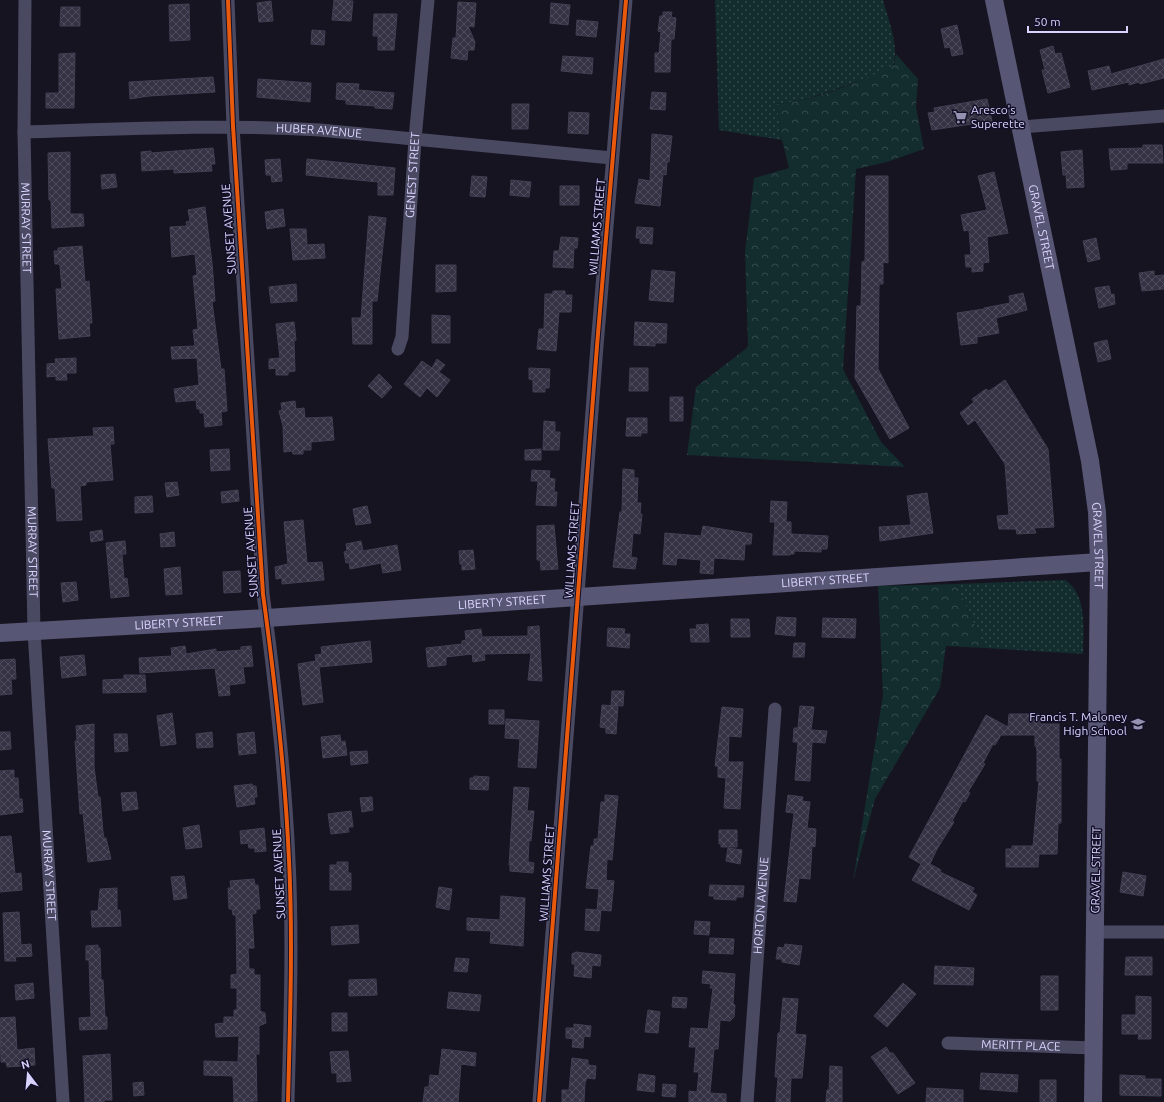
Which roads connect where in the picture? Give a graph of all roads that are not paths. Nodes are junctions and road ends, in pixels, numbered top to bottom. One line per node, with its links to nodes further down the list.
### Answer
1 (25, 0): 9 (street, MURRAY STREET)
2 (228, 0): 7 (street, SUNSET AVENUE)
3 (428, 0): 10 (street, GENEST STREET)
4 (626, 0): 11 (street, WILLIAMS STREET)
5 (994, 0): 8 (main road, GRAVEL STREET)
6 (1164, 116): 8 (street)
7 (232, 126): 9 (street, HUBER AVENUE); 10 (street, HUBER AVENUE); 15 (street, SUNSET AVENUE)
8 (1021, 127): 13 (main road, GRAVEL STREET)
9 (24, 132): 16 (street, MURRAY STREET)
10 (415, 139): 11 (street, HUBER AVENUE); 12 (street, GENEST STREET)
11 (612, 158): 14 (street, WILLIAMS STREET)
12 (398, 349)
13 (1099, 562): 14 (main road, LIBERTY STREET); 19 (main road, GRAVEL STREET)
14 (578, 597): 15 (main road, LIBERTY STREET); 25 (street, WILLIAMS STREET)
15 (267, 618): 16 (main road, LIBERTY STREET); 24 (street, SUNSET AVENUE)
16 (34, 631): 17 (main road, LIBERTY STREET); 23 (street, MURRAY STREET)
17 (0, 633)
18 (775, 709): 26 (street, HORTON AVENUE)
19 (1095, 932): 20 (street); 22 (main road, GRAVEL STREET)
20 (1164, 932)
21 (948, 1043): 22 (street, MERITT PLACE)
22 (1094, 1048): 27 (main road, GRAVEL STREET)
23 (63, 1102)
24 (288, 1102)
25 (539, 1102)
26 (747, 1102)
27 (1093, 1102)

